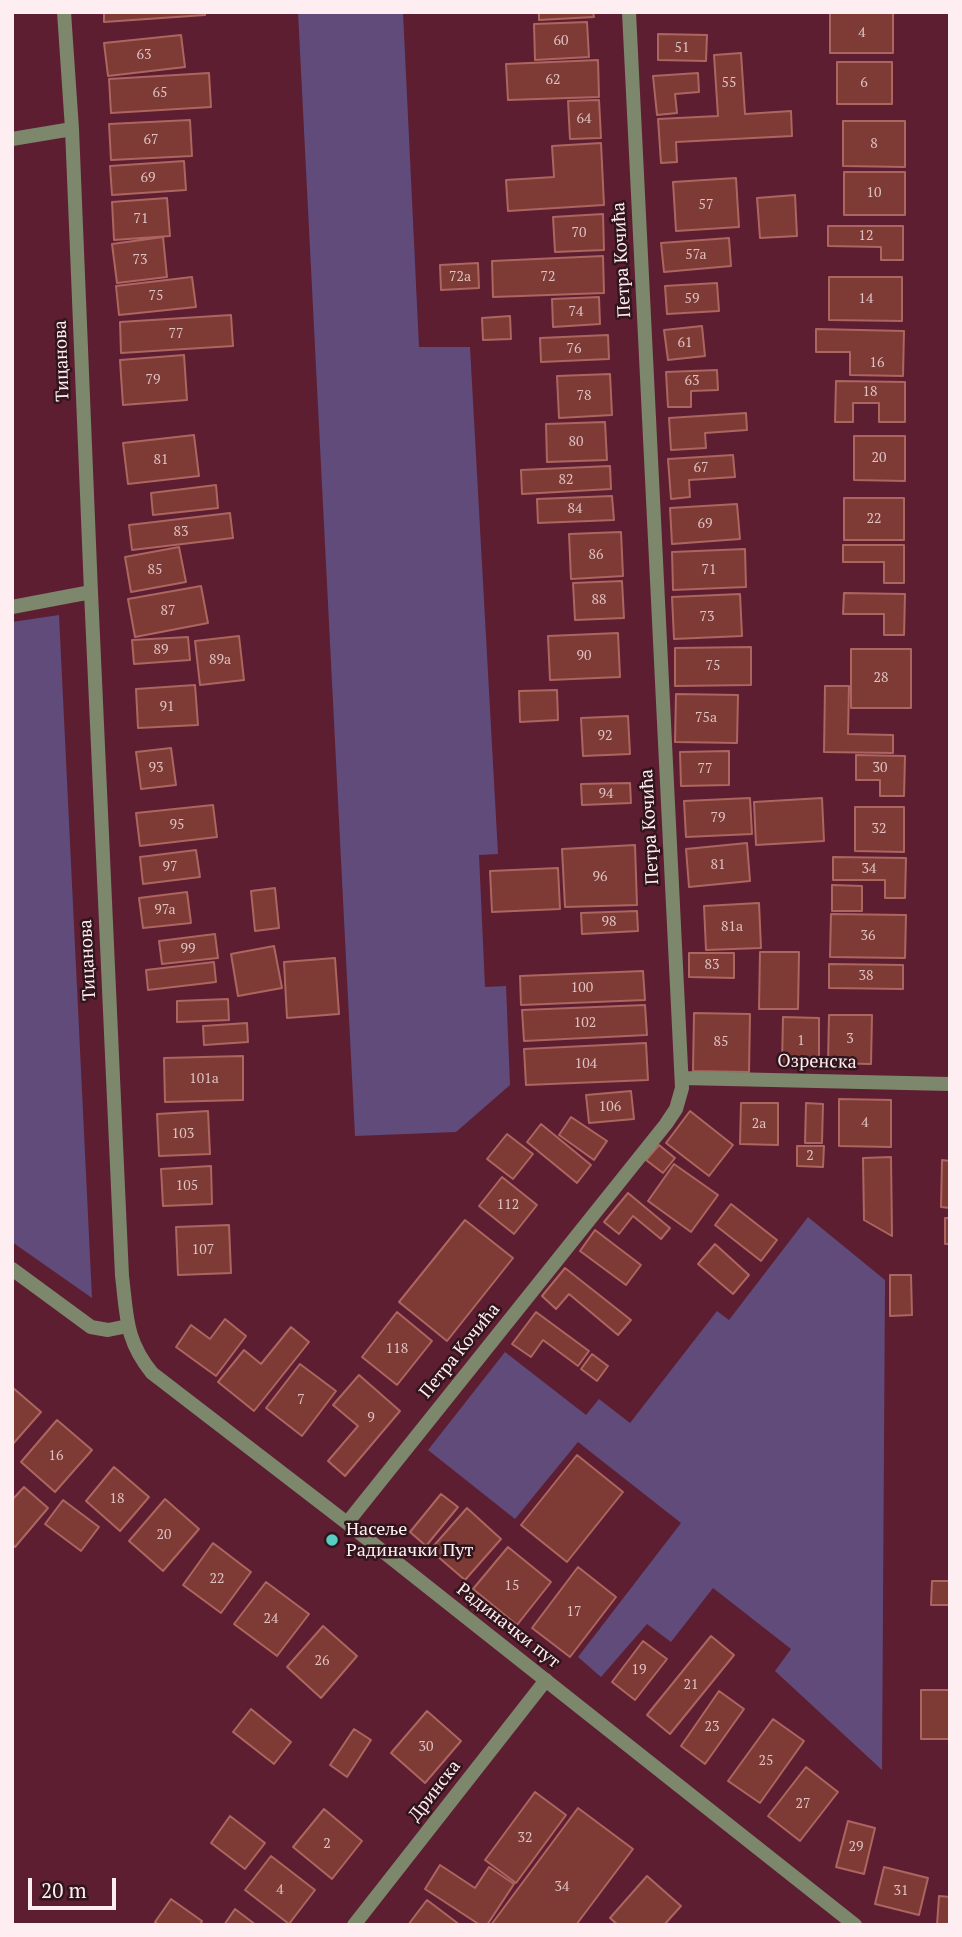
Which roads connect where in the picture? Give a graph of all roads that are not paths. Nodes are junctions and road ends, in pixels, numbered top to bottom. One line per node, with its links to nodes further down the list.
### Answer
1 (64, 12): 3 (street, Тицанова)
2 (629, 12): 7 (street, Петра Кочића)
3 (72, 129): 4 (street); 5 (street, Тицанова)
4 (12, 139)
5 (90, 592): 6 (street); 10 (street, Тицанова)
6 (12, 607)
7 (683, 1078): 8 (street, Озренска); 11 (street, Петра Кочића)
8 (950, 1084)
9 (12, 1269): 10 (street)
10 (128, 1326): 11 (street, Радиначки пут)
11 (347, 1523): 12 (street, Радиначки пут)
12 (546, 1680): 13 (street, Дринска); 14 (street, Радиначки пут)
13 (354, 1925)
14 (855, 1925)

